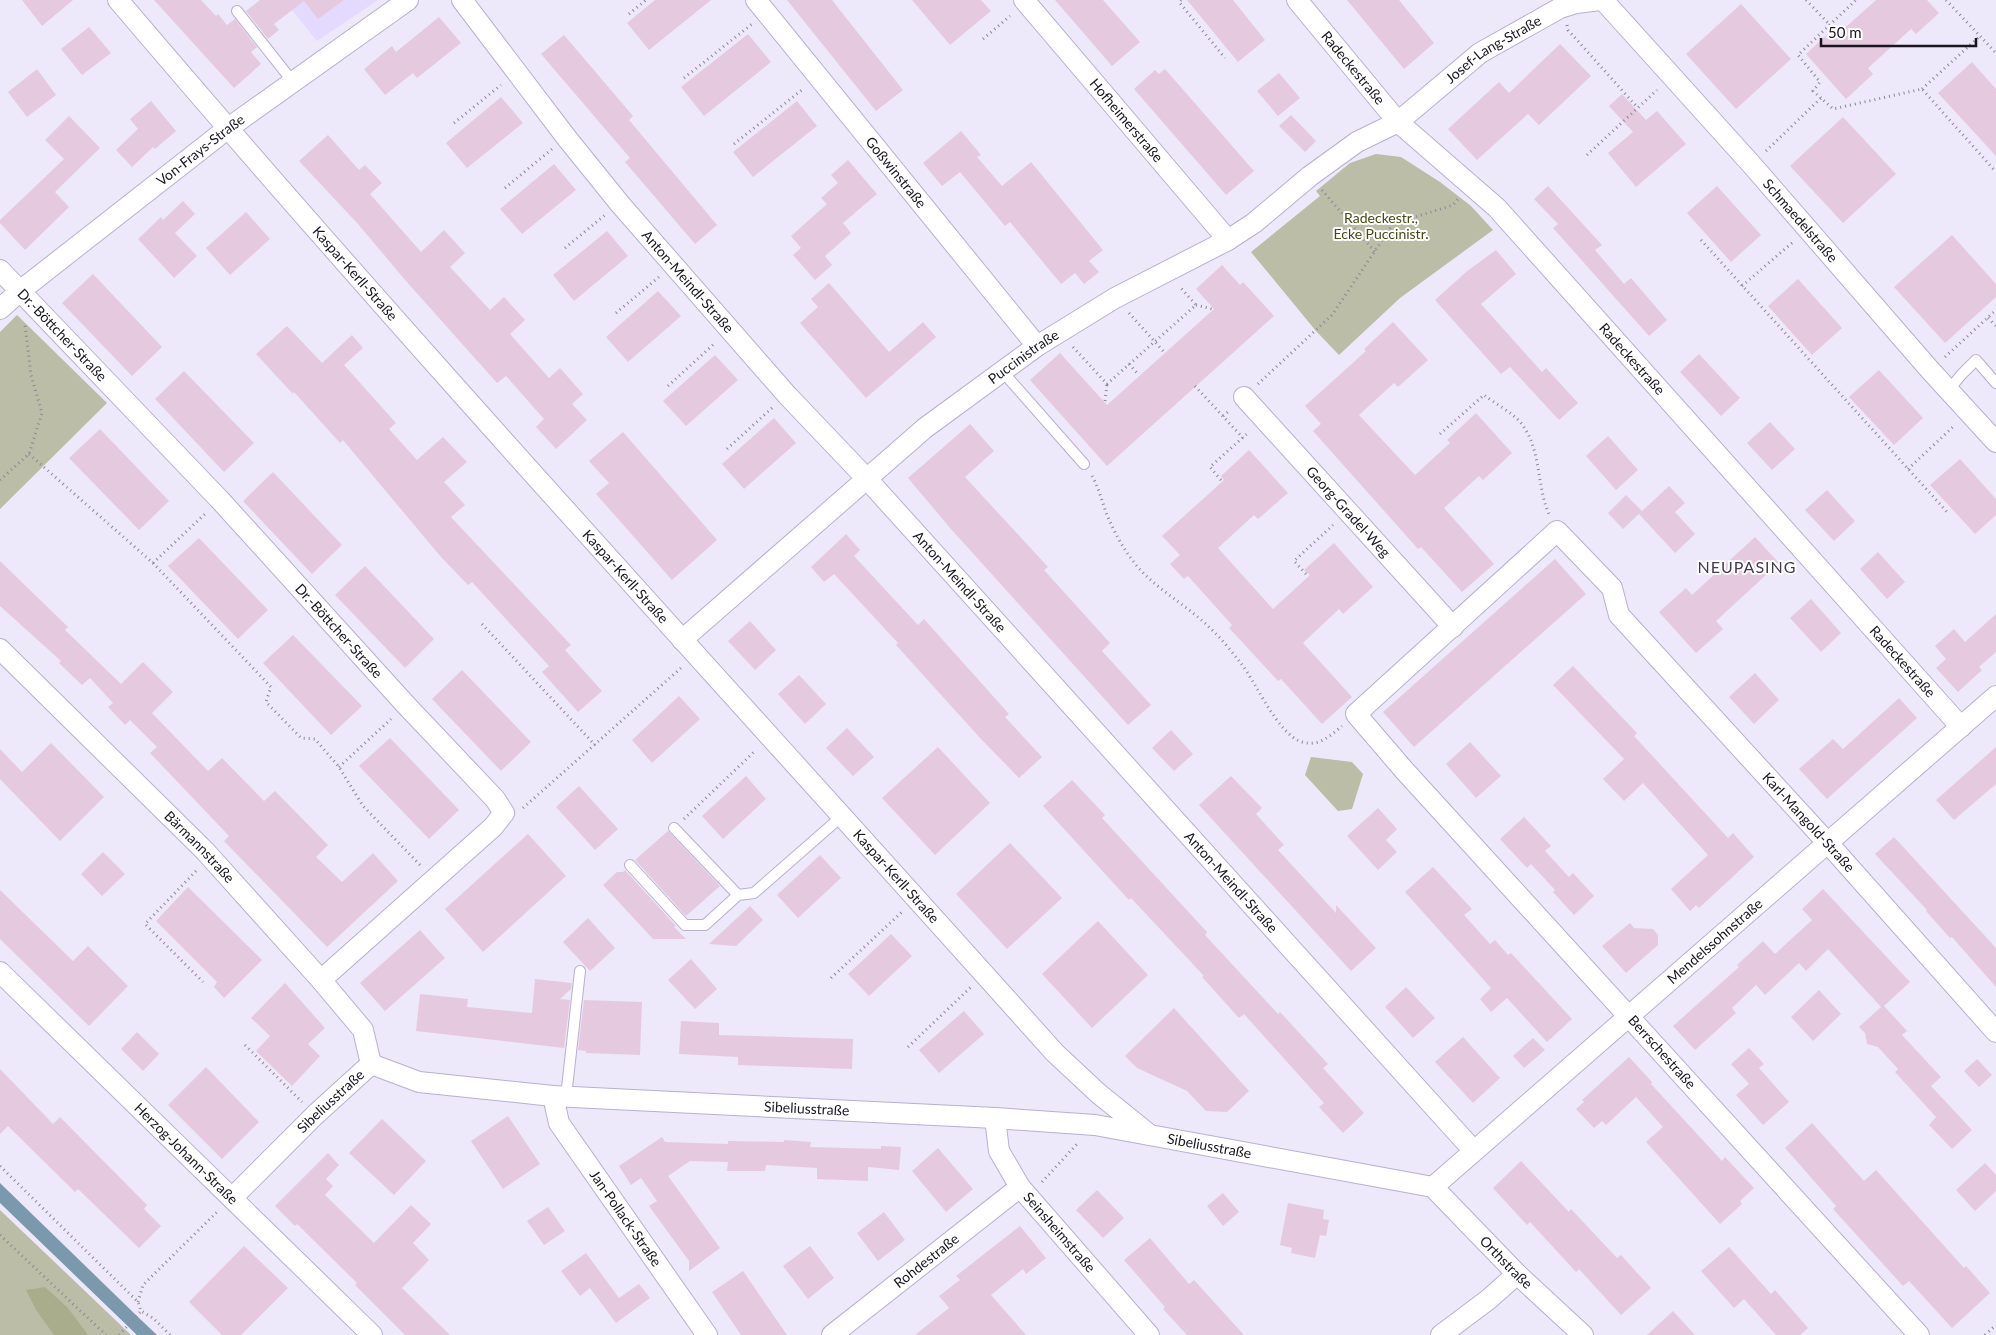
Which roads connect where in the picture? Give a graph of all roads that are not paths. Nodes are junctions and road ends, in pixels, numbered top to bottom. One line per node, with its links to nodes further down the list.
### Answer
1 (118, 0): 11 (street, Kaspar-Kerll-Straße)
2 (408, 0): 9 (street, Von-Frays-Straße)
3 (462, 0): 23 (street, Anton-Meindl-Straße)
4 (1297, 0): 10 (street, Radeckestraße)
5 (1601, 0): 10 (street, Josef-Lang-Straße); 19 (street, Schmaedelstraße)
6 (1025, 1): 12 (street, Hofheimerstraße)
7 (761, 6): 16 (street, Goßwinstraße)
8 (237, 10): 9 (lane)
9 (293, 82): 11 (street, Von-Frays-Straße)
10 (1398, 122): 12 (street, Puccinistraße); 28 (street, Radeckestraße)
11 (227, 129): 14 (street, Von-Frays-Straße); 25 (street, Kaspar-Kerll-Straße)
12 (1228, 240): 16 (street, Puccinistraße)
13 (0, 270): 14 (street, Dr.-Böttcher-Straße)
14 (20, 291): 15 (street, Von-Frays-Straße); 36 (street, Dr.-Böttcher-Straße)
15 (0, 309)
16 (1037, 346): 17 (street, Puccinistraße)
17 (1002, 371): 22 (lane); 23 (street, Puccinistraße)
18 (1996, 382): 19 (lane)
19 (1949, 390): 21 (street, Schmaedelstraße)
20 (1244, 397): 24 (street, Georg-Gradel-Weg)
21 (1996, 442)
22 (1084, 464)
23 (867, 478): 25 (street, Puccinistraße); 43 (street, Anton-Meindl-Straße)
24 (1452, 627): 31 (street, Karl-Mangold-Straße); 37 (street, Berrschestraße)
25 (682, 640): 29 (street, Kaspar-Kerll-Straße)
26 (0, 649): 36 (street, Bärmannstraße)
27 (1996, 696): 28 (street, Mendelssohnstraße)
28 (1961, 727): 31 (street, Mendelssohnstraße)
29 (842, 816): 33 (lane); 42 (street, Kaspar-Kerll-Straße)
30 (674, 828): 33 (lane)
31 (1827, 843): 37 (street, Mendelssohnstraße); 38 (street, Karl-Mangold-Straße)
32 (630, 865): 33 (lane)
33 (738, 895)
34 (580, 971): 40 (lane)
35 (0, 972): 46 (street, Herzog-Johann-Straße)
36 (321, 980): 39 (street, Bärmannstraße)
37 (1628, 1015): 43 (street, Mendelssohnstraße); 54 (street, Berrschestraße)
38 (1996, 1032)
39 (371, 1064): 40 (street, Sibeliusstraße); 46 (street, Sibeliusstraße)
40 (560, 1097): 41 (street, Sibeliusstraße); 49 (street, Jan-Pollack-Straße)
41 (995, 1118): 42 (street, Sibeliusstraße); 45 (street, Seinsheimstraße)
42 (1150, 1135): 44 (street, Sibeliusstraße)
43 (1473, 1150): 44 (street, Mendelssohnstraße)
44 (1432, 1187): 47 (street, Orthstraße)
45 (1024, 1191): 50 (street, Rohdestraße); 51 (street, Seinsheimstraße)
46 (232, 1198): 48 (street, Herzog-Johann-Straße)
47 (1517, 1274): 52 (street); 53 (street, Orthstraße)
48 (372, 1335)
49 (708, 1335)
50 (832, 1335)
51 (1149, 1335)
52 (1441, 1335)
53 (1583, 1335)
54 (1919, 1335)

